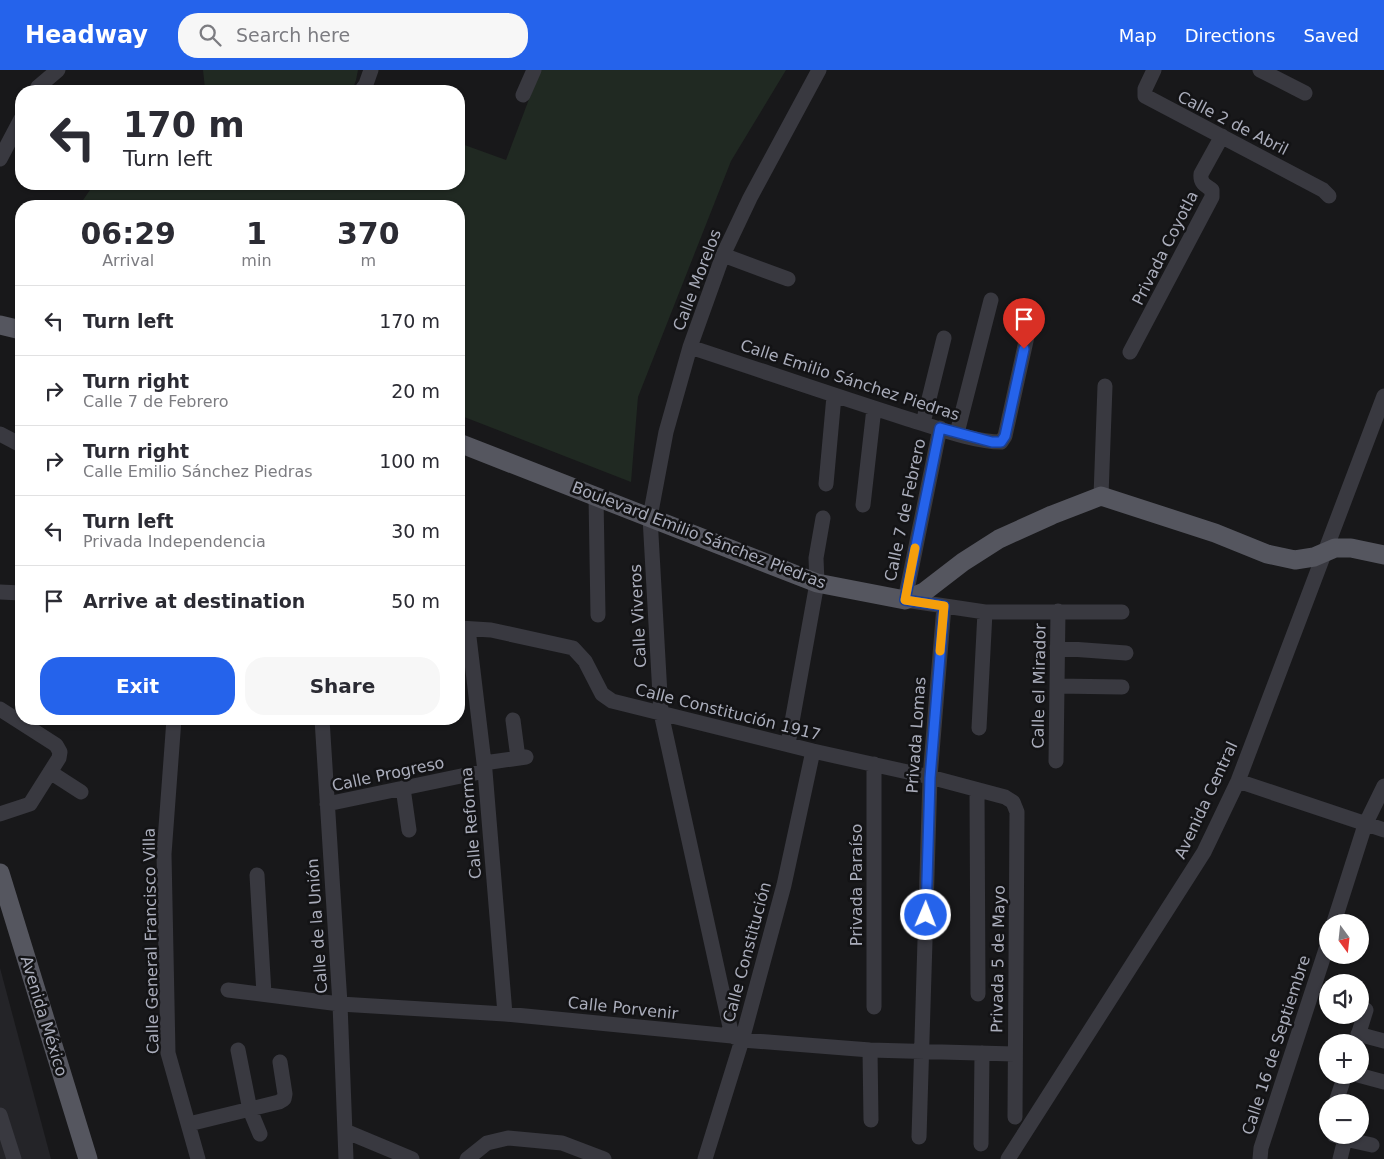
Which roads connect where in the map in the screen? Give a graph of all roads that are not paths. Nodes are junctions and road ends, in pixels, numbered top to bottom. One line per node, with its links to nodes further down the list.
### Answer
1 (58, 70): 7 (street)
2 (371, 70): 8 (street)
3 (534, 70): 10 (street)
4 (818, 70): 15 (street, Calle Morelos)
5 (1154, 70): 12 (street, Calle 2 de Abril)
6 (1260, 70): 9 (street)
7 (40, 85)
8 (365, 85)
9 (1305, 93)
10 (523, 95)
11 (15, 130): 13 (street)
12 (1222, 136): 14 (street, Calle 2 de Abril); 23 (street, Privada Coyotla)
13 (0, 158)
14 (1330, 196)
15 (723, 256): 16 (street); 22 (street, Calle Morelos)
16 (788, 279)
17 (992, 300): 30 (street)
18 (0, 325): 19 (main road)
19 (15, 329)
20 (1028, 332): 30 (street, Calle Emilio Sánchez Piedras)
21 (944, 338): 28 (street)
22 (690, 347): 25 (street, Calle Emilio Sánchez Piedras); 38 (street, Calle Morelos)
23 (1130, 352)
24 (1105, 386): 36 (street)
25 (834, 396): 27 (street, Calle Emilio Sánchez Piedras); 34 (street)
26 (1384, 396): 40 (street, Avenida Central)
27 (874, 408): 28 (street, Calle Emilio Sánchez Piedras); 37 (street)
28 (924, 423): 29 (street, Calle Emilio Sánchez Piedras)
29 (940, 428): 30 (street, Calle Emilio Sánchez Piedras); 45 (street, Calle 7 de Febrero)
30 (957, 433)
31 (0, 434): 32 (street)
32 (15, 442)
33 (465, 445): 35 (main road, Boulevard Emilio Sánchez Piedras)
34 (826, 484)
35 (596, 496): 38 (main road, Boulevard Emilio Sánchez Piedras); 50 (street)
36 (1101, 496): 40 (main road); 45 (main road)
37 (863, 505)
38 (650, 517): 42 (main road, Boulevard Emilio Sánchez Piedras); 58 (street, Calle Viveros)
39 (823, 518): 42 (street)
40 (1324, 553): 41 (main road); 72 (street, Avenida Central)
41 (1384, 555)
42 (818, 583): 45 (main road, Boulevard Emilio Sánchez Piedras); 65 (street)
43 (0, 592): 44 (street)
44 (15, 593)
45 (905, 600): 46 (street)
46 (944, 606): 48 (street); 71 (street, Privada Lomas)
47 (1058, 611): 48 (street); 49 (street); 53 (street, Calle el Mirador)
48 (985, 612): 64 (street)
49 (1122, 612)
50 (598, 615)
51 (465, 628): 58 (street, Calle Constitución 1917)
52 (465, 641): 69 (street, Calle Reforma)
53 (1057, 648): 54 (street); 55 (street, Calle el Mirador)
54 (1126, 653)
55 (1057, 686): 56 (street); 67 (street, Calle el Mirador)
56 (1122, 687)
57 (0, 709): 59 (street)
58 (661, 713): 65 (street, Calle Constitución 1917); 93 (street, Calle Viveros)
59 (15, 719)
60 (514, 720): 69 (street, Calle Progreso)
61 (25, 725): 70 (street)
62 (174, 725): 108 (street, Calle General Francisco Villa)
63 (322, 725): 78 (street, Calle de la Unión)
64 (979, 728)
65 (788, 744): 66 (street, Calle Constitución 1917)
66 (813, 751): 68 (street, Calle Constitución 1917); 93 (street, Calle Constitución)
67 (1056, 762)
68 (874, 764): 71 (street, Calle Constitución 1917); 91 (street, Privada Paraíso)
69 (484, 767): 74 (street, Calle Progreso); 92 (street, Calle Reforma)
70 (50, 772): 76 (street); 79 (street)
71 (930, 778): 75 (street, Calle Constitución 1917); 98 (street, Privada Lomas)
72 (1238, 781): 80 (street); 124 (street, Avenida Central)
73 (1384, 786): 80 (street)
74 (403, 788): 78 (street, Calle Progreso); 81 (street)
75 (977, 790): 77 (street, Calle Constitución 1917); 89 (street)
76 (81, 792)
77 (1013, 802): 100 (street, Privada 5 de Mayo)
78 (327, 804): 90 (street, Calle de la Unión)
79 (0, 814)
80 (1365, 825): 82 (street); 85 (street)
81 (409, 830)
82 (1384, 830)
83 (0, 873): 117 (main road, Avenida México)
84 (257, 875): 88 (street)
85 (1337, 914)
86 (1321, 964): 125 (street, Calle 16 de Septiembre)
87 (228, 990): 88 (street, Calle Porvenir)
88 (264, 994): 90 (street, Calle Porvenir)
89 (978, 994)
90 (340, 1004): 92 (street, Calle Porvenir); 109 (street, Calle de la Unión)
91 (874, 1007)
92 (505, 1014): 93 (street, Calle Porvenir)
93 (737, 1038): 97 (street, Calle Porvenir); 123 (street, Calle Constitución)
94 (1369, 1039): 95 (street)
95 (1384, 1041)
96 (238, 1050): 104 (street)
97 (870, 1050): 98 (street, Calle Porvenir); 107 (street)
98 (922, 1052): 99 (street, Calle Porvenir); 111 (street, Privada Lomas)
99 (982, 1053): 100 (street, Calle Porvenir); 112 (street)
100 (1014, 1054): 106 (street, Privada 5 de Mayo)
101 (280, 1062): 104 (street)
102 (1369, 1078): 103 (street)
103 (1384, 1082)
104 (250, 1110): 108 (street); 110 (street)
105 (0, 1115): 116 (street)
106 (1015, 1117)
107 (871, 1120)
108 (189, 1124): 118 (street, Calle General Francisco Villa)
109 (345, 1131): 119 (street, Calle de la Unión); 120 (street)
110 (260, 1134)
111 (919, 1136)
112 (981, 1144)
113 (1340, 1144): 126 (street)
114 (1368, 1144): 115 (street)
115 (1372, 1145)
116 (14, 1159)
117 (88, 1159)
118 (198, 1159)
119 (346, 1159)
120 (412, 1159)
121 (467, 1159): 122 (street)
122 (604, 1159)
123 (705, 1159)
124 (1008, 1159)
125 (1260, 1159)
126 (1340, 1159)

